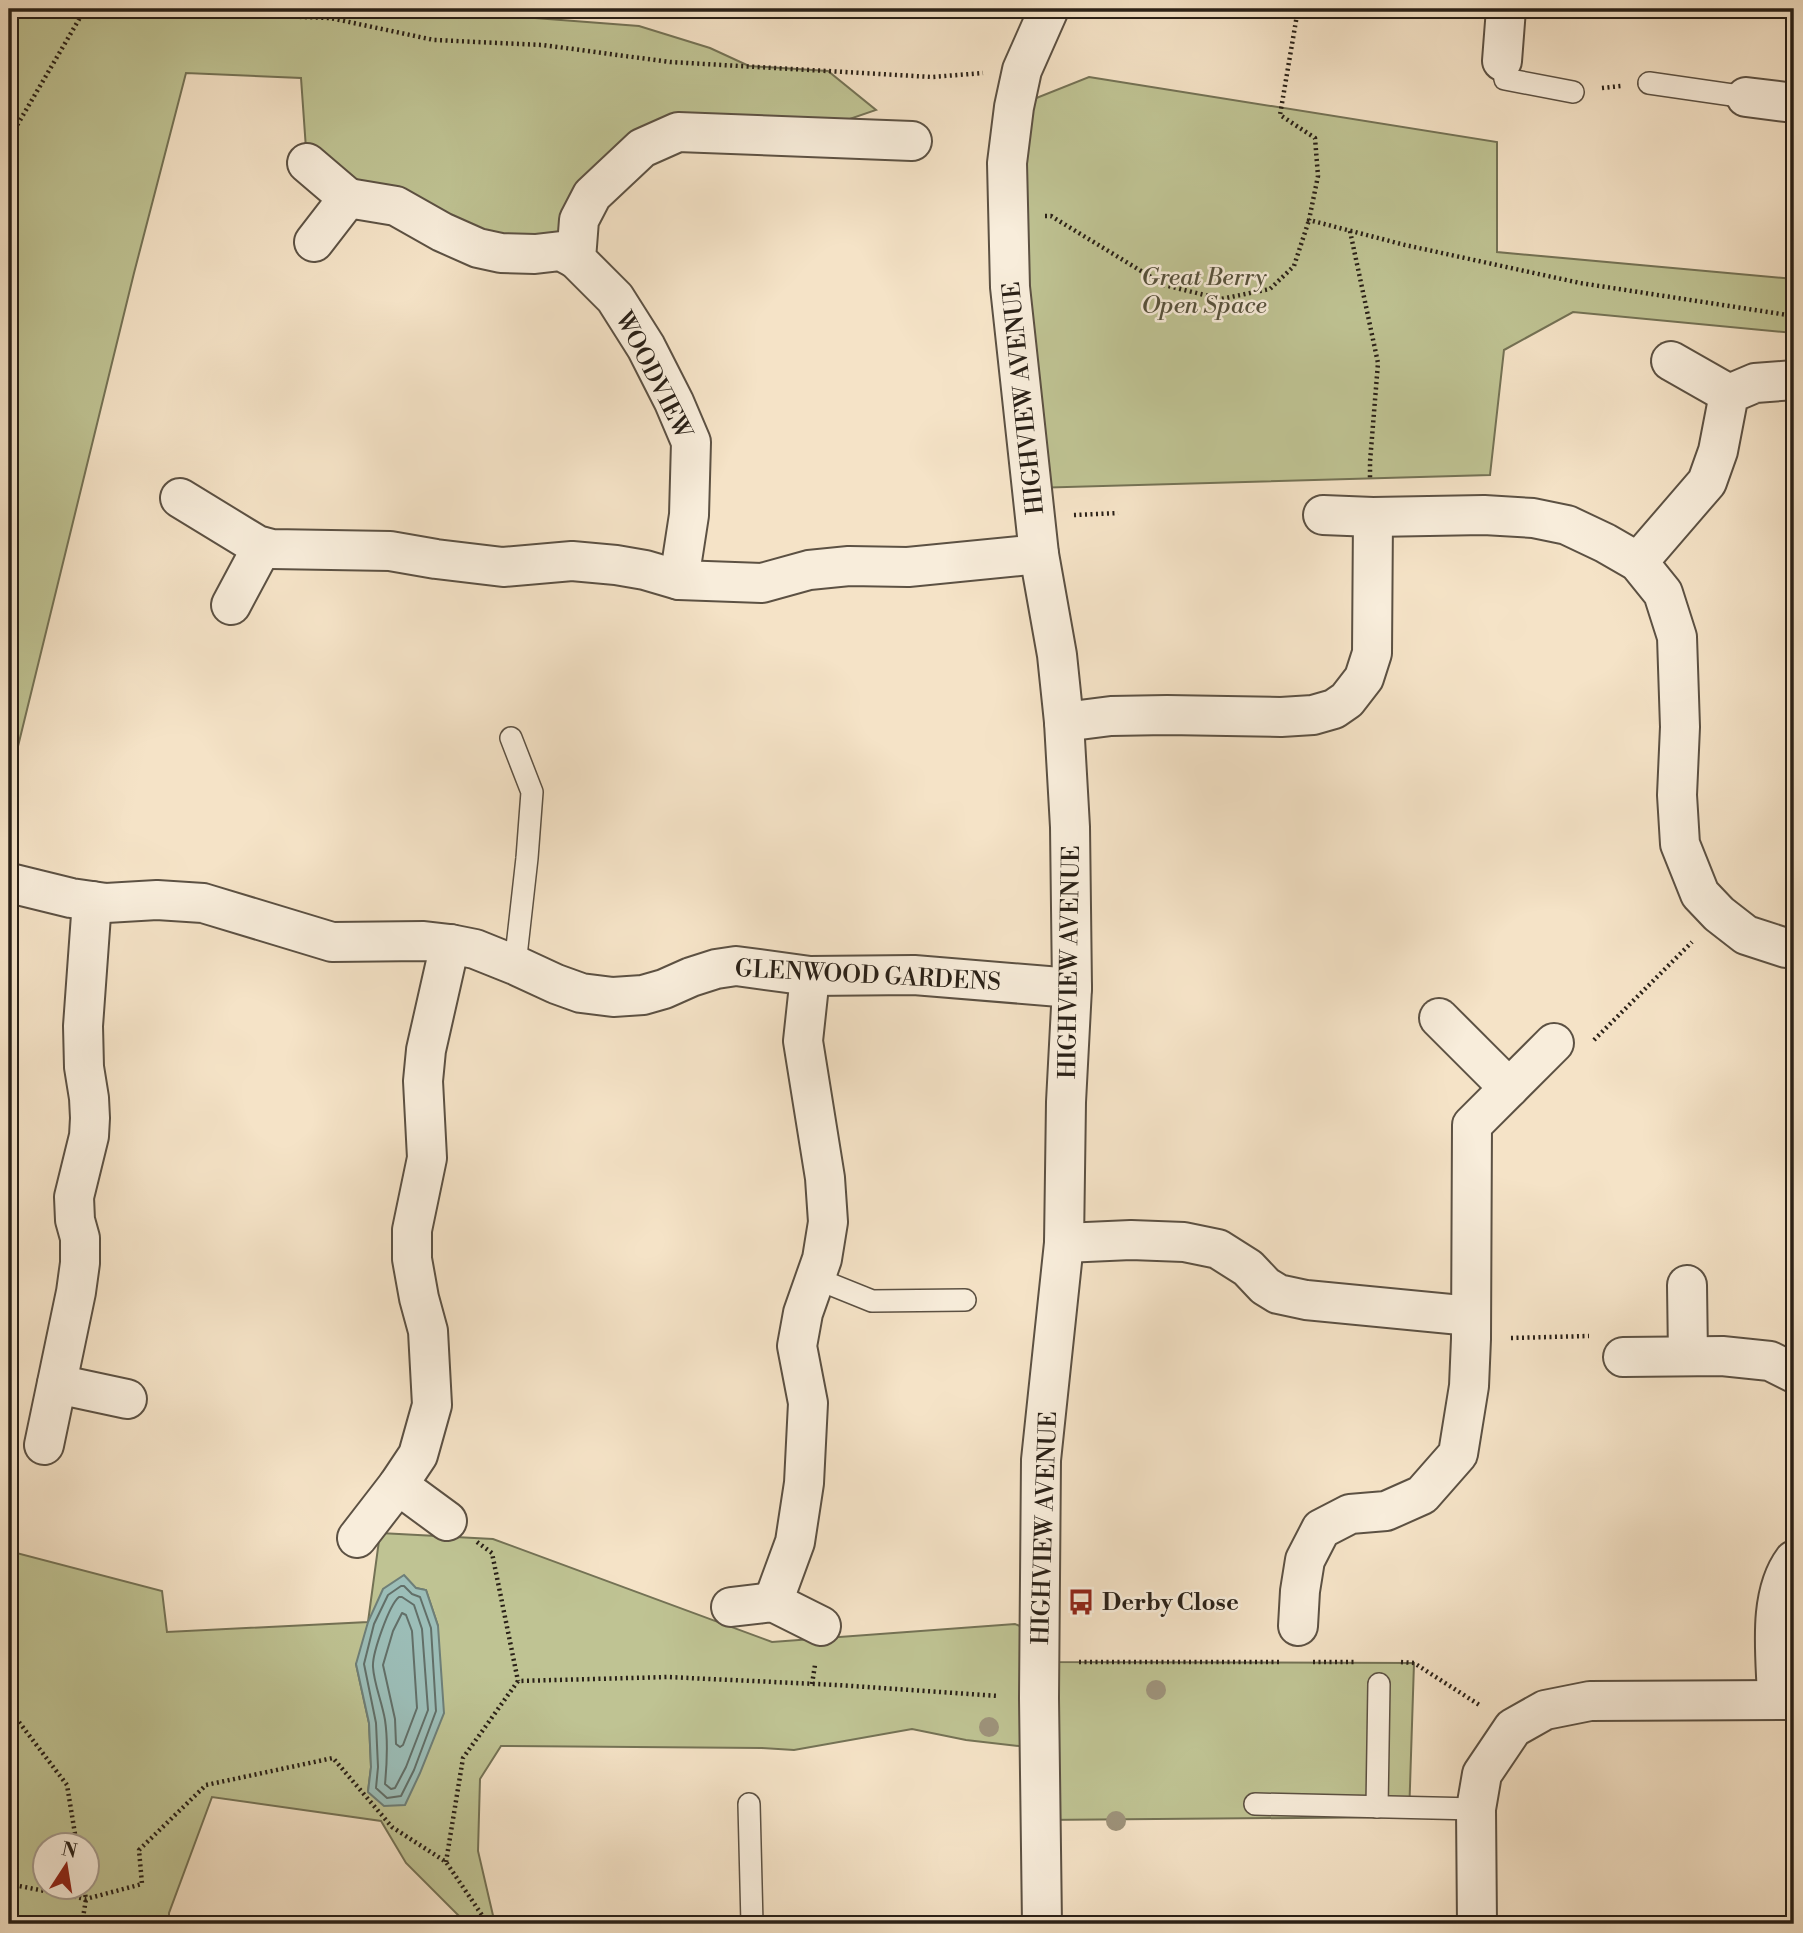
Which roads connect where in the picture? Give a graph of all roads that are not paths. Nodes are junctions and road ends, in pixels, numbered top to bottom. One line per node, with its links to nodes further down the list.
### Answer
1 (1049, 9): 20 (street, HIGHVIEW AVENUE)
2 (1506, 9): 3 (street)
3 (1502, 61): 5 (lane)
4 (1649, 83): 6 (lane)
5 (1573, 92)
6 (1746, 97): 7 (street)
7 (1794, 103)
8 (912, 141): 12 (street)
9 (307, 163): 10 (street)
10 (348, 198): 11 (street); 12 (street)
11 (314, 242)
12 (576, 259): 22 (street, WOODVIEW)
13 (1671, 361): 15 (street)
14 (1794, 380): 15 (street)
15 (1729, 394): 21 (street)
16 (180, 498): 19 (street)
17 (1323, 515): 18 (street)
18 (1373, 517): 21 (street); 24 (street)
19 (262, 547): 22 (street); 23 (street)
20 (1039, 554): 22 (street); 24 (street, HIGHVIEW AVENUE)
21 (1638, 562): 29 (street)
22 (679, 580)
23 (231, 606)
24 (1064, 722): 32 (street, HIGHVIEW AVENUE)
25 (511, 738): 30 (lane)
26 (14, 884): 27 (street, GLENWOOD GARDENS)
27 (92, 901): 28 (street, GLENWOOD GARDENS); 44 (street)
28 (450, 944): 30 (street, GLENWOOD GARDENS); 47 (street)
29 (1794, 949)
30 (515, 965): 31 (street, GLENWOOD GARDENS)
31 (810, 976): 32 (street, GLENWOOD GARDENS); 37 (street)
32 (1072, 988): 36 (street, HIGHVIEW AVENUE)
33 (1439, 1018): 35 (street)
34 (1555, 1043): 35 (street)
35 (1509, 1088): 40 (street)
36 (1064, 1243): 40 (street); 62 (street, HIGHVIEW AVENUE)
37 (815, 1278): 39 (lane); 51 (street)
38 (1687, 1285): 41 (street)
39 (965, 1300)
40 (1471, 1327): 54 (street)
41 (1688, 1356): 42 (street); 43 (street)
42 (1623, 1357)
43 (1794, 1373)
44 (57, 1384): 45 (street); 46 (street)
45 (127, 1399)
46 (44, 1445)
47 (398, 1485): 48 (street); 49 (street)
48 (447, 1521)
49 (357, 1538)
50 (1794, 1560): 56 (street)
51 (773, 1602): 52 (street); 53 (street)
52 (731, 1607)
53 (821, 1626)
54 (1300, 1644)
55 (1379, 1684): 59 (lane)
56 (1786, 1699): 60 (street)
57 (748, 1804): 61 (lane)
58 (1255, 1804): 59 (lane)
59 (1377, 1807): 60 (lane)
60 (1476, 1809): 63 (street)
61 (752, 1924)
62 (1042, 1924)
63 (1477, 1924)

